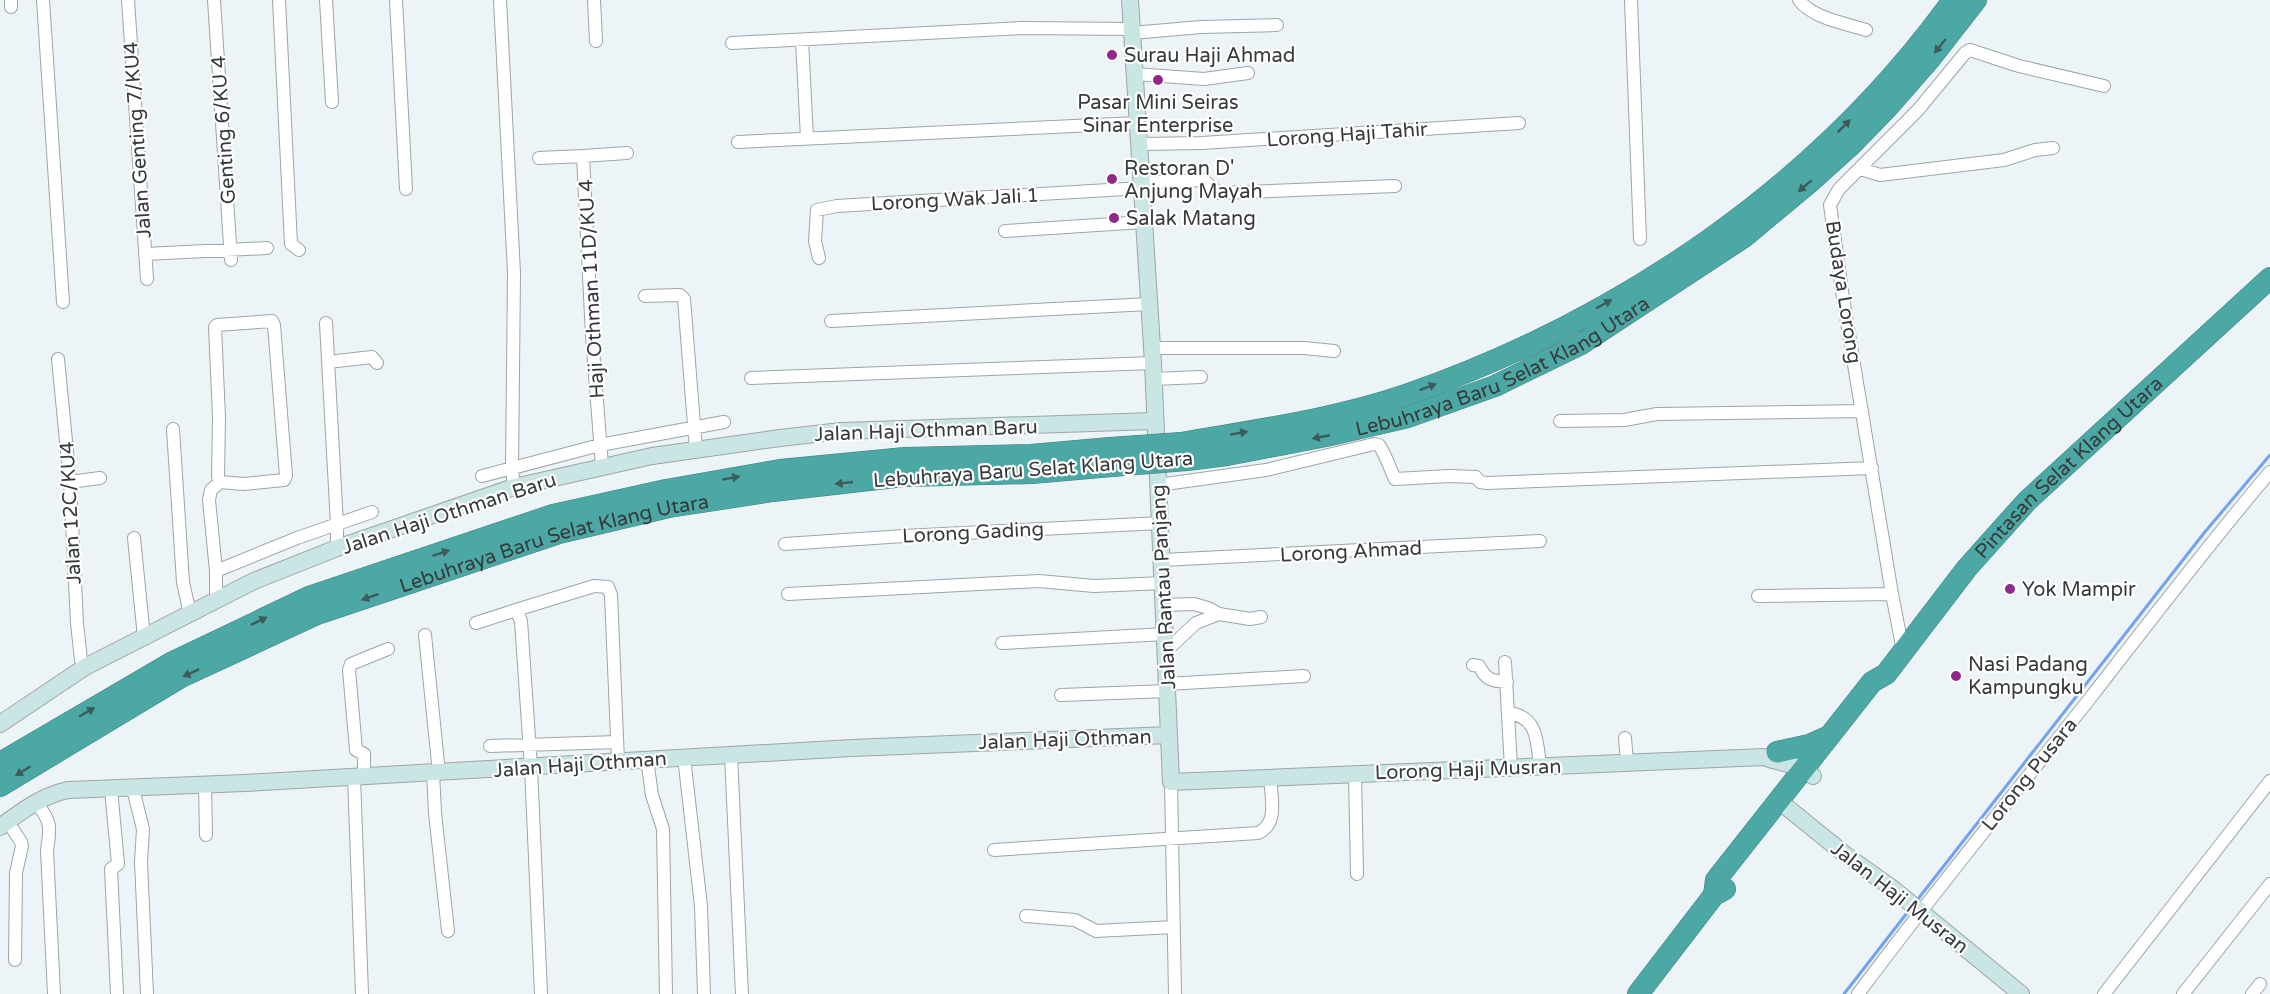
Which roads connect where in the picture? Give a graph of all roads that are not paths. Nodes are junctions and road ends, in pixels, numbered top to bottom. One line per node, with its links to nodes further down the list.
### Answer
1 (43, 0): 48 (street)
2 (128, 0): 42 (street, Jalan Genting 7/KU4)
3 (214, 0): 43 (street, Genting 6/KU 4)
4 (279, 0): 41 (street)
5 (326, 0): 23 (street)
6 (396, 0): 36 (street)
7 (500, 0): 71 (street)
8 (594, 0): 18 (street)
9 (1130, 0): 16 (street, Jalan Rantau Panjang)
10 (1631, 0): 39 (street)
11 (1799, 0): 15 (street)
12 (1953, 0): 67 (highway, Lebuhraya Baru Selat Klang Utara, one-way to 12)
13 (1976, 0): 67 (highway, Lebuhraya Baru Selat Klang Utara, one-way to 67)
14 (1277, 25): 16 (street)
15 (1866, 30)
16 (1132, 31): 17 (street); 21 (street, Jalan Rantau Panjang)
17 (802, 40): 19 (street); 26 (street)
18 (596, 41)
19 (732, 43)
20 (1248, 73): 21 (street)
21 (1135, 74): 24 (street, Jalan Rantau Panjang)
22 (2104, 86): 33 (street, Budaya Lorong)
23 (332, 102)
24 (1137, 123): 26 (street); 28 (street, Jalan Rantau Panjang)
25 (1519, 123): 28 (street, Lorong Haji Tahir)
26 (807, 138): 27 (street)
27 (738, 142)
28 (1140, 144): 34 (street, Jalan Rantau Panjang)
29 (2053, 148): 33 (street)
30 (627, 153): 31 (street)
31 (583, 156): 32 (street, Haji Othman 11D/KU 4); 65 (street, Haji Othman 11D/KU 4)
32 (539, 158)
33 (1861, 169): 59 (street, Budaya Lorong)
34 (1142, 186): 35 (street); 37 (street, Jalan Rantau Panjang); 44 (street, Lorong Wak Jali 1)
35 (1395, 186)
36 (406, 189)
37 (1144, 222): 38 (street); 49 (street, Jalan Rantau Panjang)
38 (1005, 231)
39 (1640, 239)
40 (267, 248): 43 (street)
41 (299, 250)
42 (145, 254): 43 (street); 46 (street, Jalan Genting 7/KU4)
43 (231, 255)
44 (819, 258)
45 (2270, 278): 104 (highway, Pintasan Selat Klang Utara)
46 (147, 279)
47 (645, 296): 63 (street)
48 (63, 302)
49 (1149, 304): 50 (street); 56 (street, Jalan Rantau Panjang)
50 (831, 321)
51 (326, 323): 54 (street)
52 (1334, 351): 56 (street)
53 (58, 359): 75 (street, Jalan 12C/KU4)
54 (328, 362): 55 (street); 81 (street)
55 (377, 363)
56 (1153, 363): 57 (street); 58 (street); 60 (street, Jalan Rantau Panjang)
57 (1201, 377)
58 (751, 378)
59 (1862, 411): 61 (street); 70 (street, Budaya Lorong)
60 (1154, 421): 66 (street, Jalan Haji Othman Baru); 77 (street, Jalan Rantau Panjang)
61 (1560, 421)
62 (724, 422): 63 (street)
63 (693, 426): 65 (street); 66 (street)
64 (173, 429): 95 (street)
65 (600, 445): 69 (street, Haji Othman 11D/KU 4); 71 (street)
66 (696, 450): 69 (street, Jalan Haji Othman Baru)
67 (1184, 451): 68 (highway, Lebuhraya Baru Selat Klang Utara, bridge)
68 (1111, 457): 127 (highway, Lebuhraya Baru Selat Klang Utara, one-way to 68); 138 (highway, Lebuhraya Baru Selat Klang Utara, one-way to 138)
69 (602, 466): 78 (street, Jalan Haji Othman Baru)
70 (1872, 468): 77 (street); 90 (street, Budaya Lorong)
71 (512, 469): 73 (street); 78 (street)
72 (2270, 472): 150 (street, Lorong Pusara)
73 (482, 476)
74 (100, 478): 75 (street)
75 (70, 482): 107 (street, Jalan 12C/KU4)
76 (220, 482): 76 (street); 87 (street)
77 (1158, 485): 80 (street, Jalan Rantau Panjang)
78 (514, 488): 85 (street, Jalan Haji Othman Baru)
79 (372, 512): 81 (street)
80 (1161, 523): 84 (street, Lorong Gading); 86 (street, Jalan Rantau Panjang)
81 (337, 525): 85 (street); 87 (street)
82 (134, 538): 100 (street)
83 (1540, 541): 86 (street, Lorong Ahmad)
84 (785, 544)
85 (337, 549): 92 (street, Jalan Haji Othman Baru)
86 (1162, 560): 88 (street, Jalan Rantau Panjang)
87 (216, 571): 92 (street)
88 (1163, 583): 89 (street); 93 (street, Jalan Rantau Panjang)
89 (788, 594)
90 (1892, 594): 91 (street); 104 (street, Budaya Lorong)
91 (1758, 596)
92 (216, 601): 95 (street, Jalan Haji Othman Baru)
93 (1164, 605): 96 (street); 101 (street, Jalan Rantau Panjang)
94 (516, 610): 98 (street); 118 (street); 119 (street)
95 (190, 614): 100 (street, Jalan Haji Othman Baru)
96 (1219, 614): 97 (street); 101 (street)
97 (1261, 617)
98 (477, 623)
99 (425, 635): 132 (street)
100 (144, 637): 107 (street, Jalan Haji Othman Baru)
101 (1166, 642): 102 (street); 111 (street, Jalan Rantau Panjang)
102 (1002, 644)
103 (388, 649): 134 (street)
104 (1904, 651): 108 (highway, Pintasan Selat Klang Utara)
105 (1505, 662): 110 (street)
106 (1473, 665): 110 (street)
107 (85, 667): 114 (street, Jalan Haji Othman Baru)
108 (1886, 674): 116 (highway, Pintasan Selat Klang Utara); 131 (highway, Pintasan Selat Klang Utara)
109 (1304, 676): 111 (street)
110 (1507, 682): 113 (street)
111 (1167, 688): 112 (street); 115 (street, Jalan Rantau Panjang)
112 (1061, 695)
113 (1508, 714): 128 (street); 130 (street)
114 (0, 724)
115 (1170, 735): 121 (street, Jalan Haji Othman); 137 (street, Jalan Rantau Panjang)
116 (1829, 736): 123 (highway); 131 (highway, Pintasan Selat Klang Utara)
117 (1625, 738): 126 (street)
118 (617, 742): 119 (street); 125 (street)
119 (530, 745): 120 (street); 129 (street)
120 (490, 746)
121 (731, 755): 122 (street, Jalan Haji Othman); 163 (street)
122 (684, 757): 124 (street, Jalan Haji Othman); 162 (street)
123 (1773, 757): 126 (street, Lorong Haji Musran); 131 (street, Lorong Haji Musran); 142 (highway)
124 (647, 759): 125 (street, Jalan Haji Othman); 161 (street)
125 (618, 761): 129 (street, Jalan Haji Othman)
126 (1627, 762): 128 (street, Lorong Haji Musran)
127 (0, 763)
128 (1540, 766): 130 (street, Lorong Haji Musran)
129 (531, 767): 132 (street, Jalan Haji Othman); 160 (street)
130 (1511, 767): 133 (street, Lorong Haji Musran)
131 (1811, 768): 142 (highway, Pintasan Selat Klang Utara)
132 (436, 772): 134 (street, Jalan Haji Othman); 153 (street)
133 (1355, 773): 135 (street, Lorong Haji Musran); 148 (street)
134 (359, 777): 139 (street, Jalan Haji Othman); 159 (street)
135 (1270, 777): 137 (street, Lorong Haji Musran); 146 (street)
136 (2270, 781): 167 (street)
137 (1171, 782): 146 (street, Jalan Rantau Panjang)
138 (0, 786)
139 (205, 786): 141 (street, Jalan Haji Othman); 145 (street)
140 (111, 789): 141 (street, Jalan Haji Othman); 143 (street, Jalan Haji Othman); 157 (street)
141 (133, 789): 158 (street)
142 (1786, 798): 150 (street, Jalan Haji Musran); 165 (highway, Pintasan Selat Klang Utara)
143 (36, 802): 144 (street, Jalan Haji Othman); 156 (street)
144 (4, 824): 154 (street)
145 (206, 835)
146 (1171, 840): 147 (street); 152 (street, Jalan Rantau Panjang)
147 (994, 850)
148 (1357, 874)
149 (2270, 884): 168 (street)
150 (1920, 911): 155 (street, Jalan Haji Musran); 166 (street, Lorong Pusara)
151 (1026, 916): 152 (street)
152 (1173, 927): 164 (street, Jalan Rantau Panjang)
153 (448, 931)
154 (15, 960)
155 (2009, 991)
156 (54, 994)
157 (117, 994)
158 (147, 994)
159 (362, 994)
160 (541, 994)
161 (666, 994)
162 (704, 994)
163 (742, 994)
164 (1175, 994)
165 (1638, 994)
166 (1858, 994)
167 (2104, 994)
168 (2184, 994)

